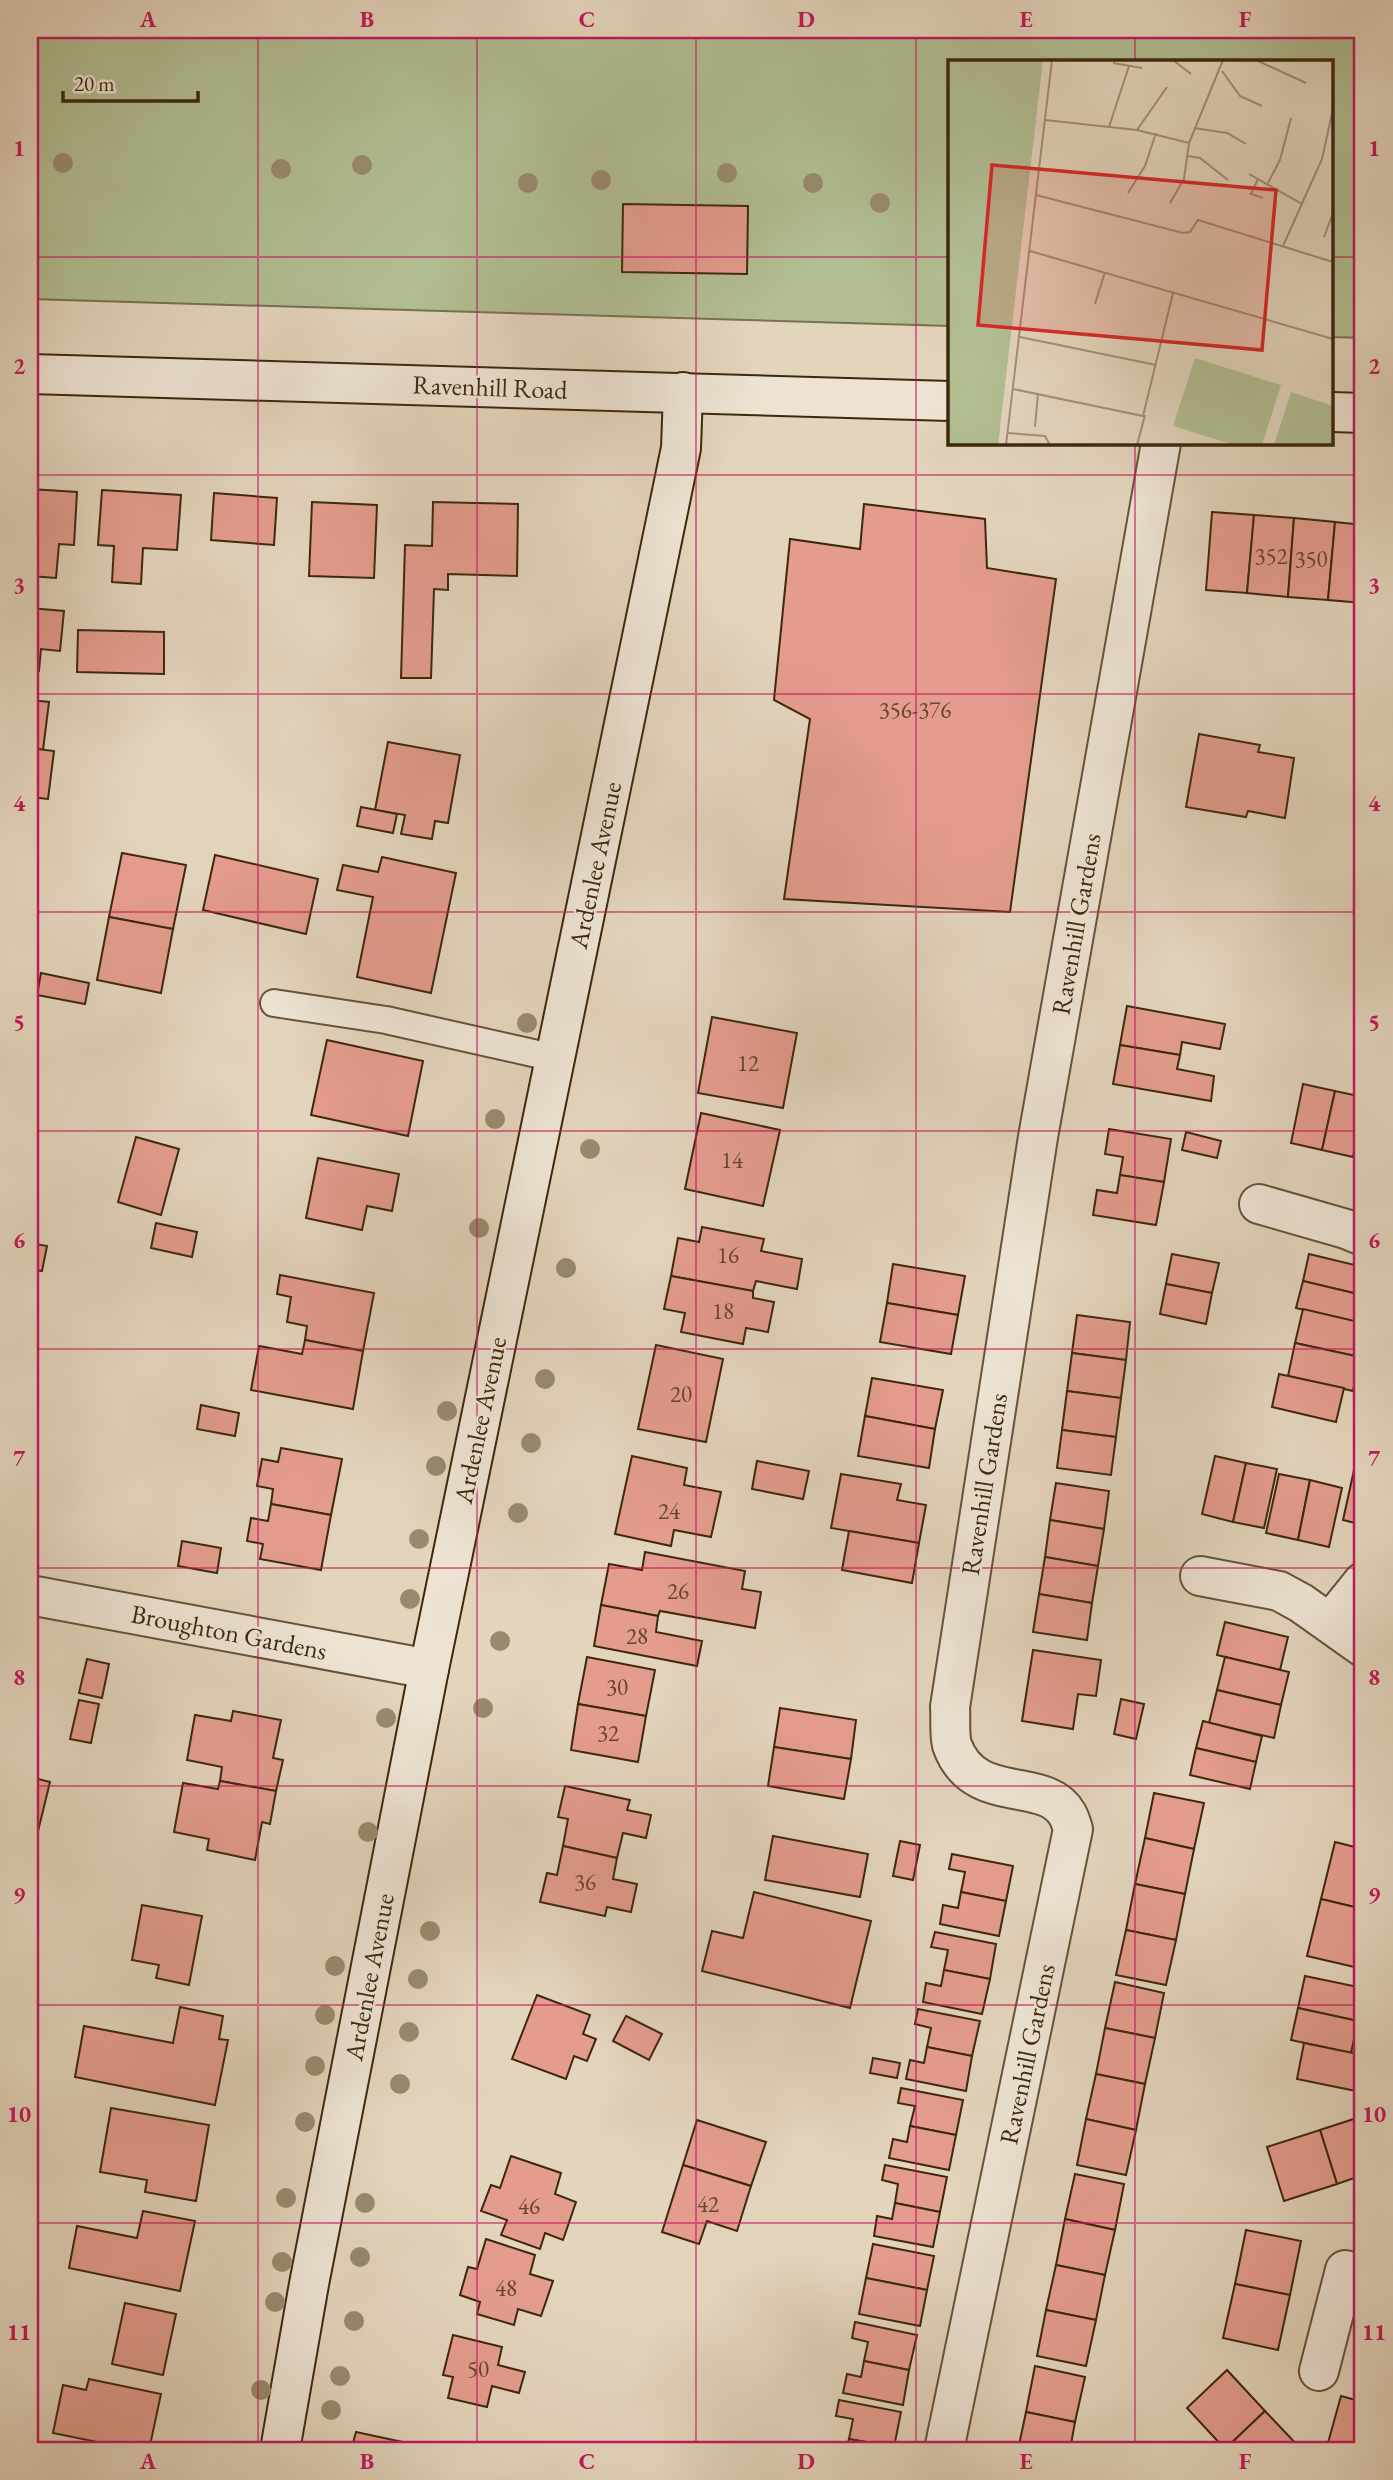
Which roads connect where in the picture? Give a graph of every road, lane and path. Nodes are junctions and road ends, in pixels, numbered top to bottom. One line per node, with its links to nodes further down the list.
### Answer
1 (30, 374): 2 (street, Ravenhill Road)
2 (683, 392): 3 (street, Ravenhill Road); 8 (street, Ardenlee Avenue)
3 (948, 401)
4 (1334, 412): 5 (street)
5 (1363, 413)
6 (1161, 444): 20 (street, Ravenhill Gardens)
7 (274, 1003): 8 (lane)
8 (555, 1058): 16 (street, Ardenlee Avenue)
9 (1259, 1204): 10 (street)
10 (1363, 1236)
11 (1200, 1576): 14 (street)
12 (1363, 1582): 14 (street)
13 (30, 1595): 16 (street, Broughton Gardens)
14 (1331, 1623): 15 (street)
15 (1363, 1647)
16 (429, 1669): 19 (street, Ardenlee Avenue)
17 (1363, 2277): 18 (street)
18 (1320, 2371)
19 (280, 2450)
20 (944, 2450)

